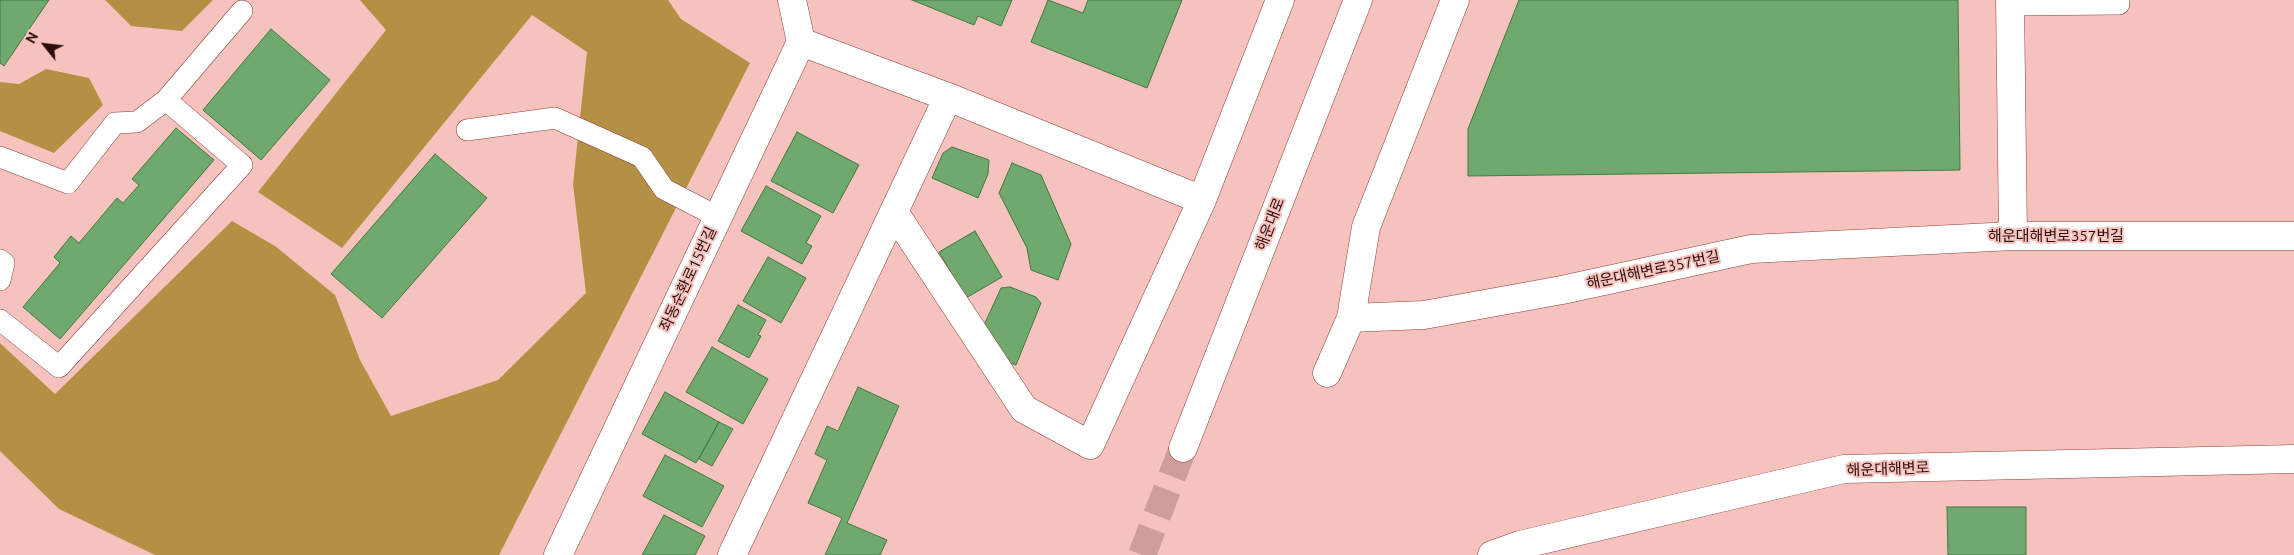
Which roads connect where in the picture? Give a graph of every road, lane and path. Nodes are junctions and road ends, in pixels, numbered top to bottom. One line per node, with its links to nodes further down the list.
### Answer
1 (792, 0): 8 (street)
2 (1280, 0): 13 (street)
3 (1358, 0): 23 (street, 해운대로)
4 (1455, 0): 20 (street)
5 (2010, 2): 6 (lane); 16 (street)
6 (2119, 4)
7 (242, 11): 10 (lane)
8 (801, 42): 9 (street); 15 (street, 좌동순환로15번길)
9 (948, 97): 13 (street); 14 (street)
10 (166, 100): 12 (lane); 21 (lane)
11 (467, 130): 15 (lane)
12 (0, 156)
13 (1202, 200): 14 (street)
14 (894, 212): 26 (street)
15 (718, 217): 25 (street, 좌동순환로15번길)
16 (2013, 236): 17 (street, 해운대해변로357번길); 20 (street, 해운대해변로357번길)
17 (2294, 236)
18 (0, 260): 19 (lane)
19 (0, 280)
20 (1351, 318): 22 (street)
21 (0, 320)
22 (1327, 373)
23 (1183, 448)
24 (2294, 459): 27 (street, 해운대해변로)
25 (558, 555)
26 (732, 555)
27 (1492, 555)

